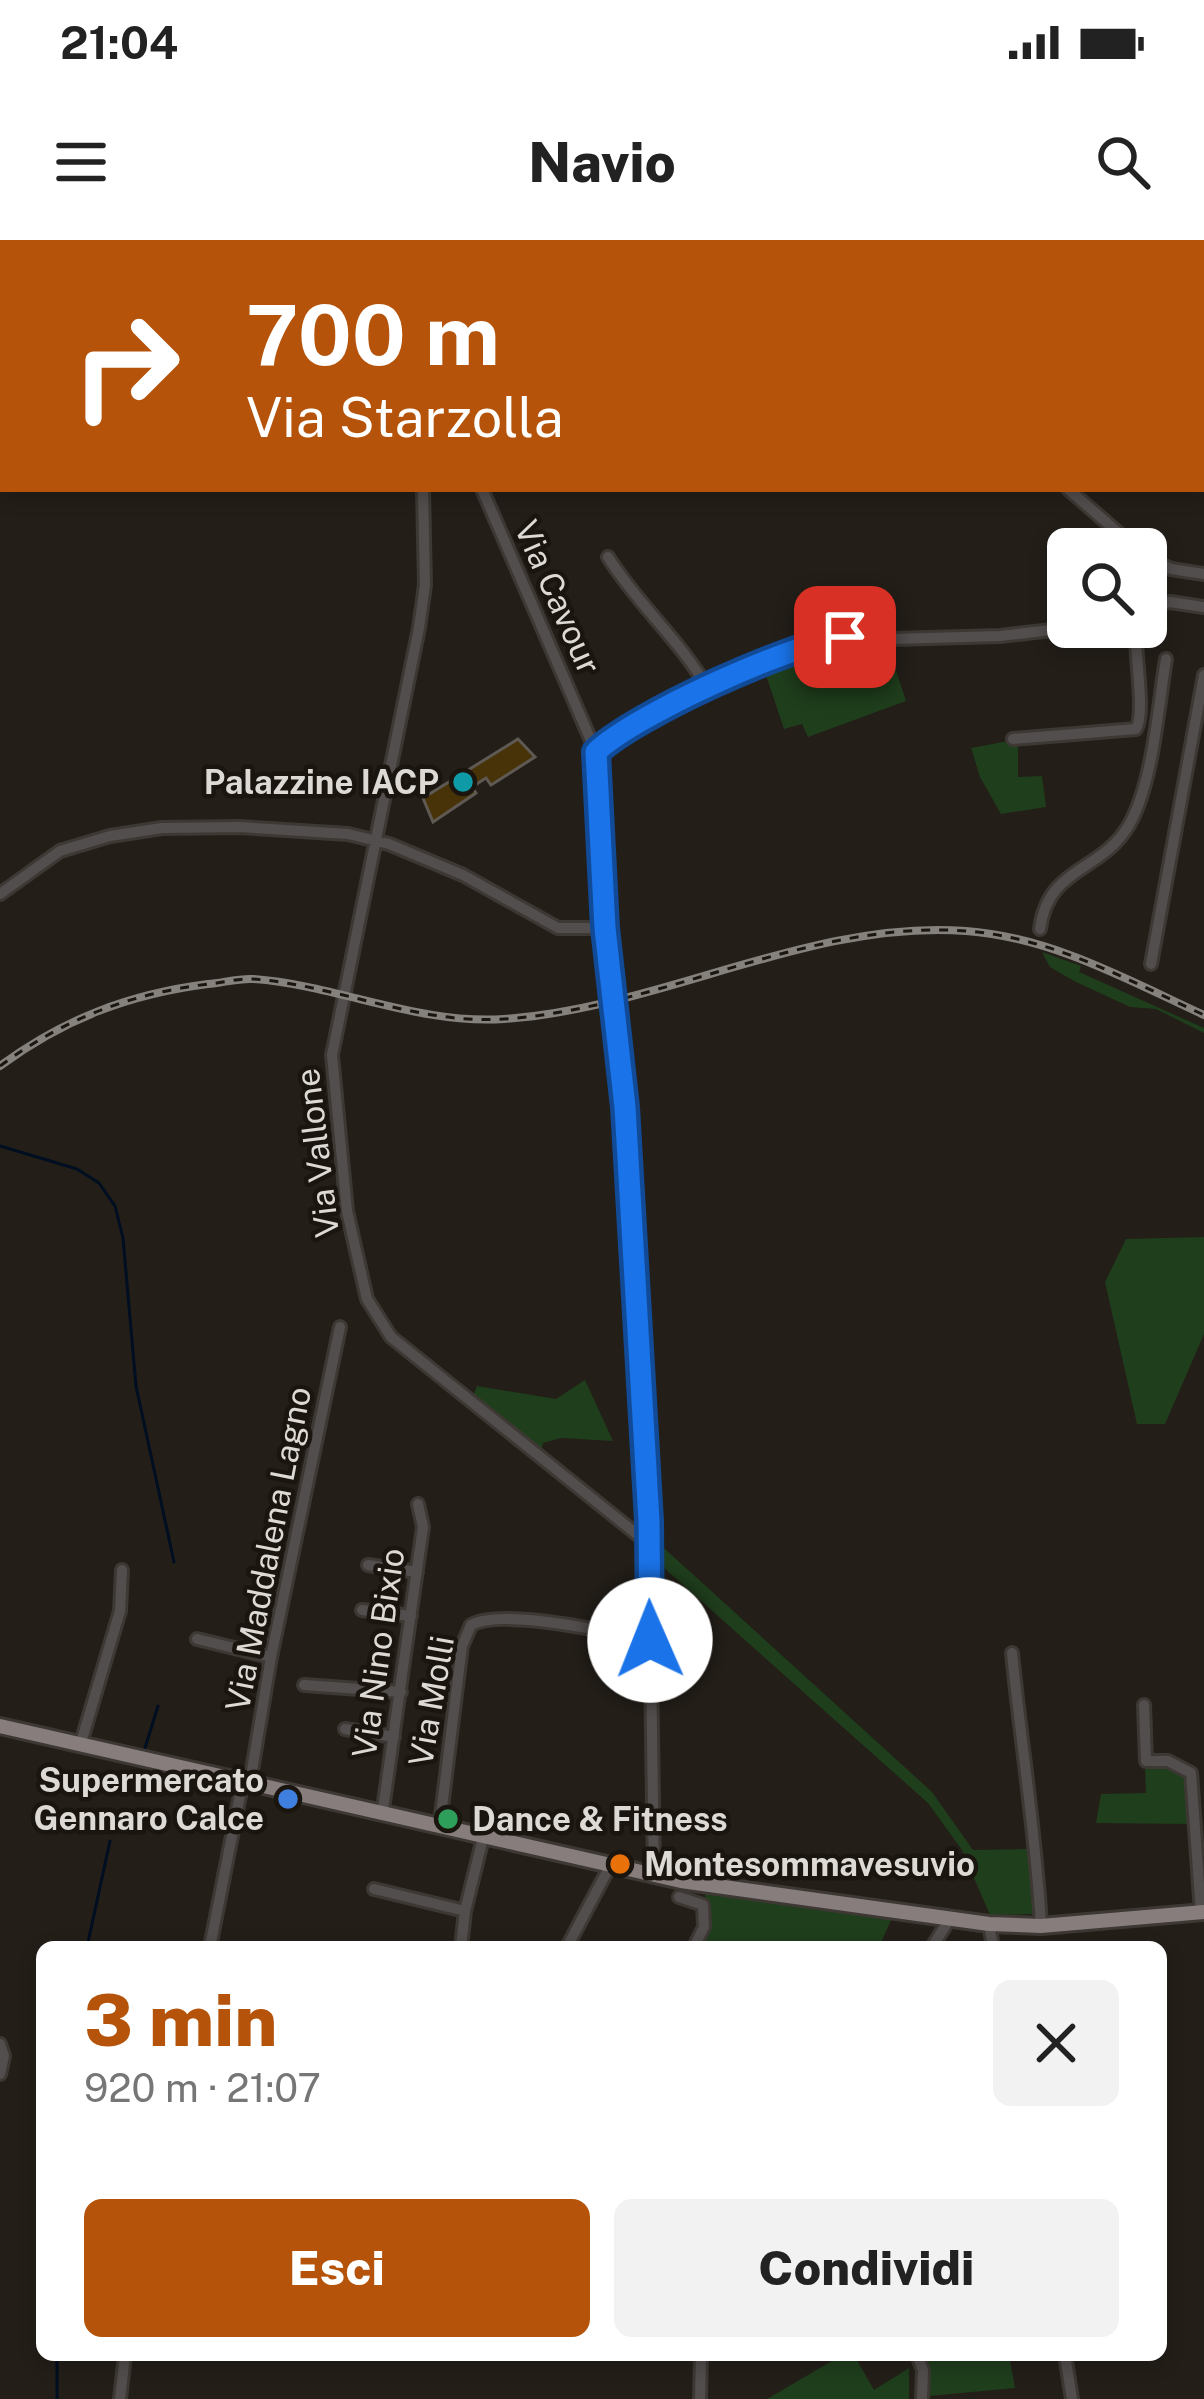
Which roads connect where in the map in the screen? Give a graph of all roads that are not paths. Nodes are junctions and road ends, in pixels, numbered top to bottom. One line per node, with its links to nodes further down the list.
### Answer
1 (423, 492): 19 (street, Via Vallone)
2 (483, 492): 18 (street, Via Cavour)
3 (1071, 492): 4 (street)
4 (1113, 528)
5 (608, 557): 14 (street)
6 (1167, 566): 7 (street)
7 (1204, 574)
8 (1167, 603): 9 (street)
9 (1204, 608)
10 (1047, 631): 14 (street)
11 (1135, 648): 15 (street)
12 (1166, 659): 16 (street)
13 (1204, 675): 23 (street)
14 (708, 689): 18 (street)
15 (1142, 719): 16 (street); 17 (street)
16 (1155, 722): 22 (street)
17 (1013, 740)
18 (596, 752): 21 (street, Via Cavour)
19 (376, 841): 20 (street); 21 (street); 26 (street, Via Vallone)
20 (0, 893)
21 (605, 928): 26 (street, Via Cavour)
22 (1040, 929)
23 (1151, 964)
24 (340, 1327): 35 (street, Via Maddalena Lagno)
25 (418, 1504): 29 (street, Via Nino Bixio)
26 (650, 1544): 33 (street, Via Cavour)
27 (368, 1565): 29 (street)
28 (122, 1570): 42 (street)
29 (417, 1572): 31 (street, Via Nino Bixio)
30 (362, 1610): 31 (street)
31 (411, 1616): 37 (street, Via Nino Bixio)
32 (197, 1640): 35 (street)
33 (650, 1640): 45 (street, Via Molli); 48 (street, Via Cavour)
34 (1012, 1653): 55 (street)
35 (271, 1657): 43 (street, Via Maddalena Lagno)
36 (304, 1685): 37 (street)
37 (401, 1692): 41 (street, Via Nino Bixio)
38 (1144, 1705): 52 (street)
39 (0, 1726): 42 (main road)
40 (345, 1729): 41 (street)
41 (394, 1737): 44 (street, Via Nino Bixio)
42 (80, 1746): 43 (main road)
43 (247, 1781): 44 (main road); 56 (street, Via Maddalena Lagno)
44 (383, 1810): 45 (main road)
45 (440, 1823): 46 (main road)
46 (484, 1834): 47 (main road); 51 (street)
47 (610, 1866): 48 (main road); 58 (street)
48 (653, 1875): 53 (main road)
49 (374, 1888): 51 (street)
50 (679, 1897): 59 (street)
51 (465, 1911): 57 (street)
52 (1202, 1912): 55 (main road)
53 (949, 1920): 54 (main road); 60 (street)
54 (988, 1924): 55 (main road); 61 (street)
55 (1041, 1926)
56 (211, 1941)
57 (462, 1941)
58 (570, 1941)
59 (697, 1941)
60 (936, 1941)
61 (992, 1941)
62 (0, 2044): 63 (street)
63 (0, 2074)
64 (124, 2361): 68 (street)
65 (700, 2361): 69 (street)
66 (919, 2361): 70 (street)
67 (1066, 2361): 71 (street)
68 (120, 2399)
69 (700, 2399)
70 (922, 2399)
71 (1072, 2399)

